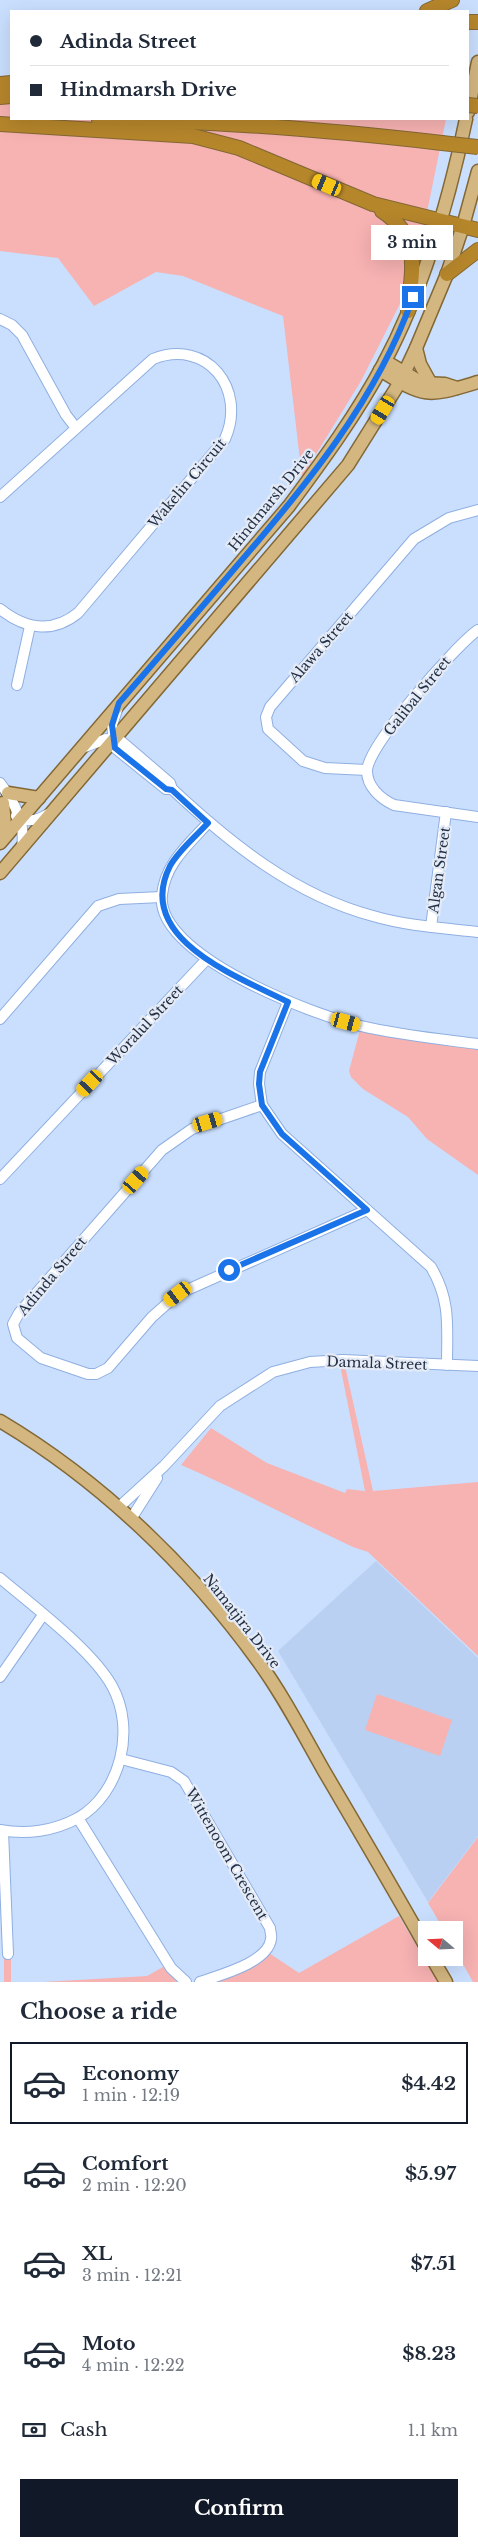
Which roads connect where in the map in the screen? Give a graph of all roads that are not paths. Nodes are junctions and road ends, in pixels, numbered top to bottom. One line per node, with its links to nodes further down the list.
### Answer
1 (452, 0): 2 (highway)
2 (429, 10)
3 (478, 62): 4 (main road)
4 (469, 107)
5 (0, 120): 8 (highway, bridge)
6 (466, 120): 11 (main road, Hindmarsh Drive)
7 (0, 124): 10 (highway)
8 (478, 147)
9 (478, 171): 12 (main road)
10 (373, 204): 11 (highway); 16 (highway)
11 (440, 221): 12 (highway); 16 (main road, Hindmarsh Drive)
12 (463, 226): 13 (highway); 15 (main road)
13 (478, 230)
14 (478, 250): 15 (highway)
15 (447, 274): 18 (main road)
16 (408, 311): 19 (main road, Hindmarsh Drive)
17 (0, 319): 24 (street)
18 (416, 348): 20 (main road); 22 (main road)
19 (383, 365): 20 (main road); 31 (main road, Hindmarsh Drive)
20 (402, 378): 22 (main road); 23 (main road); 32 (main road)
21 (478, 382): 23 (main road)
22 (431, 384): 23 (main road)
23 (457, 388)
24 (76, 428): 25 (street, Wakelin Circuit); 28 (street, Wakelin Circuit)
25 (0, 497)
26 (478, 510): 34 (street, Alawa Street)
27 (0, 609): 28 (street, Wakelin Circuit)
28 (30, 626): 30 (street)
29 (478, 630): 34 (street, Galibal Street)
30 (17, 684)
31 (119, 703): 32 (street); 33 (main road, Hindmarsh Drive)
32 (113, 740): 33 (street); 38 (main road); 41 (street)
33 (82, 748): 36 (main road, Hindmarsh Drive)
34 (367, 770): 37 (street)
35 (3, 795): 36 (main road); 40 (street); 42 (main road)
36 (39, 798): 40 (main road, Hindmarsh Drive)
37 (446, 812): 39 (street); 46 (street, Algan Street)
38 (51, 813): 40 (street); 43 (main road)
39 (478, 817)
40 (20, 819): 42 (main road, Hindmarsh Drive); 43 (street)
41 (208, 823): 45 (street); 46 (street)
42 (3, 840)
43 (22, 847): 44 (main road)
44 (0, 874)
45 (161, 897): 48 (street); 50 (street)
46 (431, 927): 47 (street)
47 (478, 932)
48 (207, 959): 49 (street); 53 (street, Woralul Street)
49 (288, 1002): 51 (street); 52 (street)
50 (0, 1019)
51 (478, 1044)
52 (262, 1105): 54 (street); 54 (street, Adinda Street)
53 (0, 1179)
54 (367, 1210): 55 (street)
55 (447, 1365): 56 (street, Damala Street); 58 (street, Damala Street)
56 (478, 1366)
57 (3, 1425): 59 (main road, Namatjira Drive)
58 (164, 1466): 59 (street, Damala Street); 60 (street, Damala Street)
59 (118, 1508): 60 (main road, Namatjira Drive)
60 (131, 1519): 67 (main road, Namatjira Drive)
61 (0, 1578): 62 (street)
62 (43, 1615): 63 (street); 64 (street)
63 (0, 1677)
64 (121, 1759): 65 (street); 71 (street, Wittenoom Crescent)
65 (78, 1818): 66 (street); 70 (street)
66 (1, 1830): 68 (street)
67 (418, 1933)
68 (8, 1954)
69 (437, 1966): 72 (main road)
70 (186, 1982)
71 (200, 1982)
72 (446, 1982)

